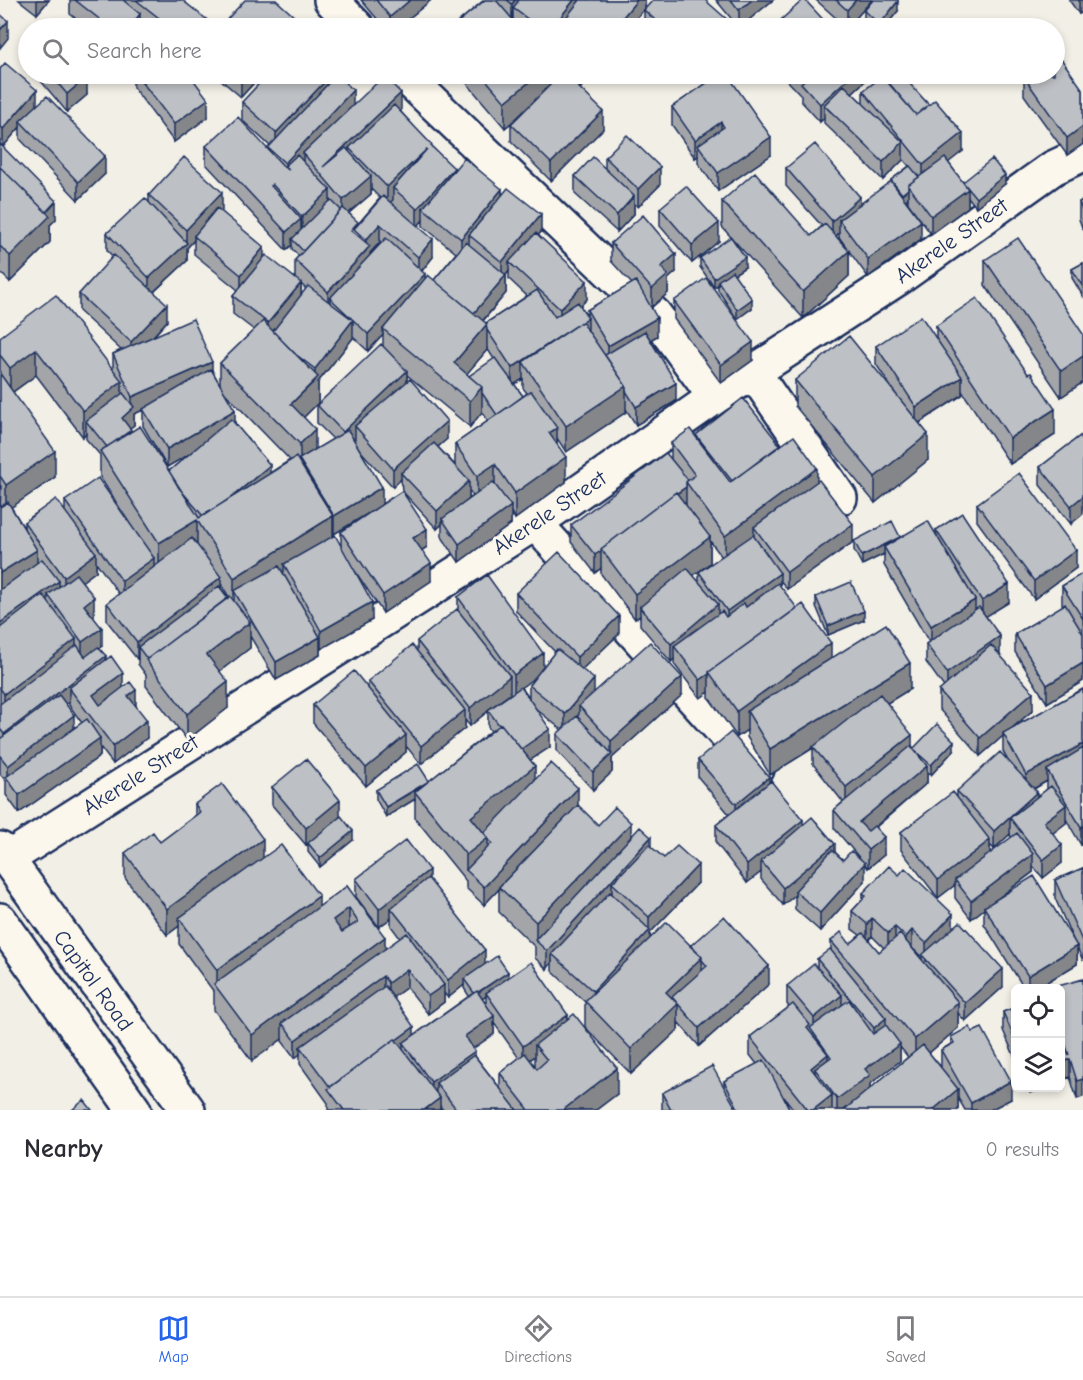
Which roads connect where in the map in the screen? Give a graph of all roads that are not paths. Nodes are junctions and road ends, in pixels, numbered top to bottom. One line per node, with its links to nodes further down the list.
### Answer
1 (331, 0): 2 (street)
2 (348, 18)
3 (413, 84): 6 (street)
4 (1083, 154): 5 (street, Akerele Street)
5 (754, 373): 6 (street, Akerele Street); 7 (street)
6 (715, 397): 8 (street, Akerele Street)
7 (840, 498)
8 (535, 523): 9 (street); 10 (street, Akerele Street)
9 (757, 769)
10 (3, 854): 13 (street, Capitol Road)
11 (0, 920): 12 (street, Capitol Road)
12 (134, 1110)
13 (188, 1110)

